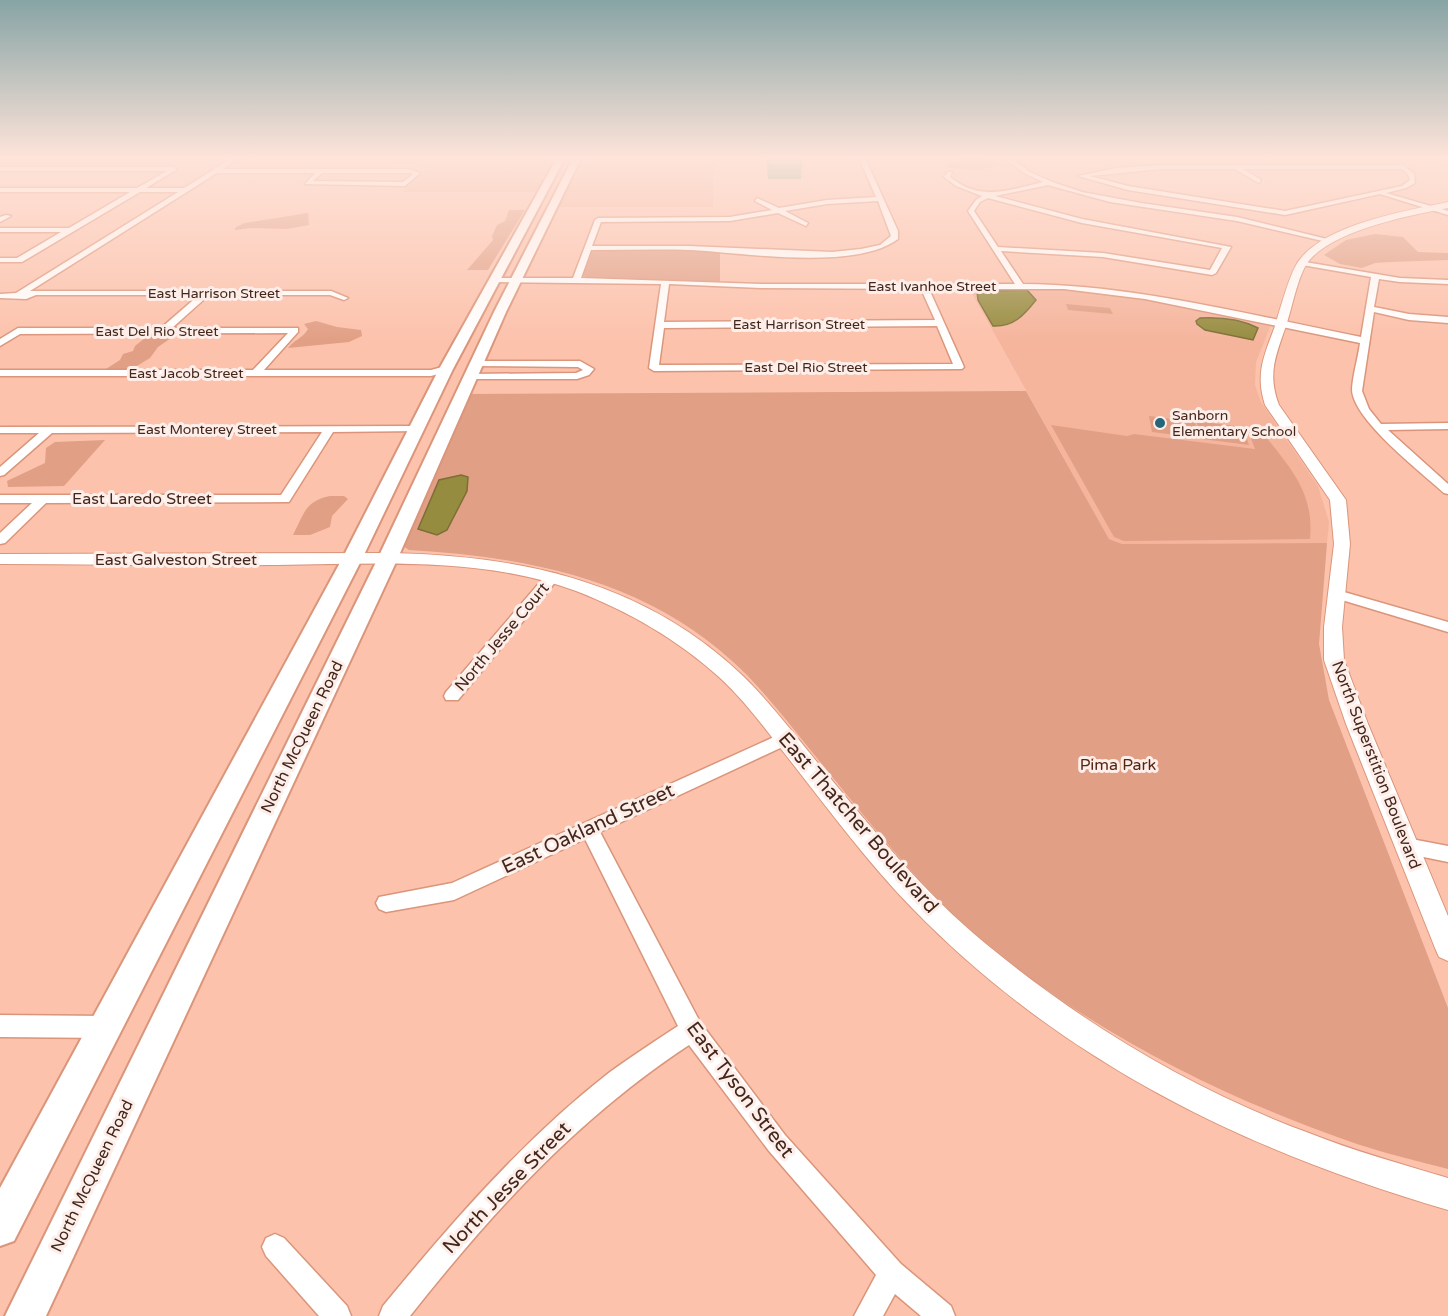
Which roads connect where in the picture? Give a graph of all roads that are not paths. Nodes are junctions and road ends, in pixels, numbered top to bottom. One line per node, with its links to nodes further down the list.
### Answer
1 (89, 219): 14 (street)
2 (137, 219): 30 (street)
3 (527, 219): 21 (main road)
4 (546, 219): 22 (main road, North McQueen Road)
5 (675, 219): 16 (street)
6 (797, 219): 12 (street)
7 (889, 219): 16 (street)
8 (977, 219): 17 (street)
9 (1076, 219): 17 (street)
10 (1238, 219): 15 (street)
11 (1380, 219): 15 (street, North Superstition Boulevard)
12 (806, 224)
13 (0, 230): 14 (street)
14 (70, 230): 18 (street)
15 (1327, 240): 19 (street, North Superstition Boulevard)
16 (588, 248): 23 (street)
17 (996, 249): 26 (street)
18 (0, 260)
19 (1302, 263): 20 (street); 35 (street, North Superstition Boulevard)
20 (1375, 276): 25 (street); 32 (street)
21 (494, 280): 22 (street, East Ivanhoe Street); 40 (main road)
22 (516, 280): 23 (street, East Ivanhoe Street); 41 (main road, North McQueen Road)
23 (576, 280): 24 (street, East Ivanhoe Street)
24 (665, 282): 27 (street, East Ivanhoe Street); 36 (street)
25 (1448, 282)
26 (1019, 285): 27 (street, East Ivanhoe Street); 35 (street, East Ivanhoe Street)
27 (924, 286): 34 (street)
28 (207, 293): 30 (street, East Harrison Street); 31 (street, East Harrison Street); 37 (street)
29 (0, 296): 30 (street, East Harrison Street)
30 (16, 296)
31 (344, 298)
32 (1370, 309): 33 (street); 38 (street)
33 (1448, 320)
34 (940, 323): 36 (street, East Harrison Street); 36 (street, East Del Rio Street)
35 (1280, 324): 38 (street, East Ivanhoe Street); 60 (street, North Superstition Boulevard)
36 (659, 325)
37 (163, 331): 39 (street, East Del Rio Street); 43 (street, East Del Rio Street)
38 (1365, 341): 46 (street)
39 (0, 343)
40 (446, 369): 43 (street, East Jacob Street); 44 (main road); 49 (main road)
41 (473, 370): 41 (street); 44 (main road, North McQueen Road)
42 (0, 373): 43 (street, East Jacob Street)
43 (256, 373)
44 (461, 395): 58 (main road, North McQueen Road)
45 (1448, 426): 46 (street)
46 (1378, 427): 52 (street)
47 (49, 429): 48 (street, East Monterey Street); 50 (street, East Monterey Street); 51 (street)
48 (330, 429): 49 (street, East Monterey Street); 53 (street, East Laredo Street)
49 (415, 429): 57 (main road)
50 (0, 430)
51 (0, 473)
52 (1448, 490)
53 (44, 498): 54 (street, East Laredo Street); 55 (street)
54 (0, 499)
55 (0, 540)
56 (0, 559): 57 (street, East Galveston Street)
57 (352, 559): 58 (street, East Thatcher Boulevard); 70 (main road)
58 (387, 560): 59 (street, East Thatcher Boulevard); 76 (main road, North McQueen Road)
59 (552, 577): 62 (street, North Jesse Court); 63 (street, East Thatcher Boulevard)
60 (1337, 594): 61 (street); 65 (street, North Superstition Boulevard)
61 (1448, 627)
62 (452, 696)
63 (785, 738): 64 (street, East Oakland Street); 72 (street, East Thatcher Boulevard)
64 (589, 828): 67 (street, East Oakland Street); 71 (street, East Tyson Street)
65 (1406, 846): 66 (street); 68 (street, North Superstition Boulevard)
66 (1448, 854)
67 (386, 903)
68 (1448, 948)
69 (0, 1026): 70 (street)
70 (106, 1027): 73 (main road)
71 (692, 1030): 75 (street, East Tyson Street); 78 (street, North Jesse Street)
72 (1448, 1194)
73 (0, 1227)
74 (275, 1247): 77 (street)
75 (892, 1273): 79 (street); 80 (street, East Tyson Street)
76 (25, 1316)
77 (337, 1316)
78 (393, 1316)
79 (868, 1316)
80 (941, 1316)

